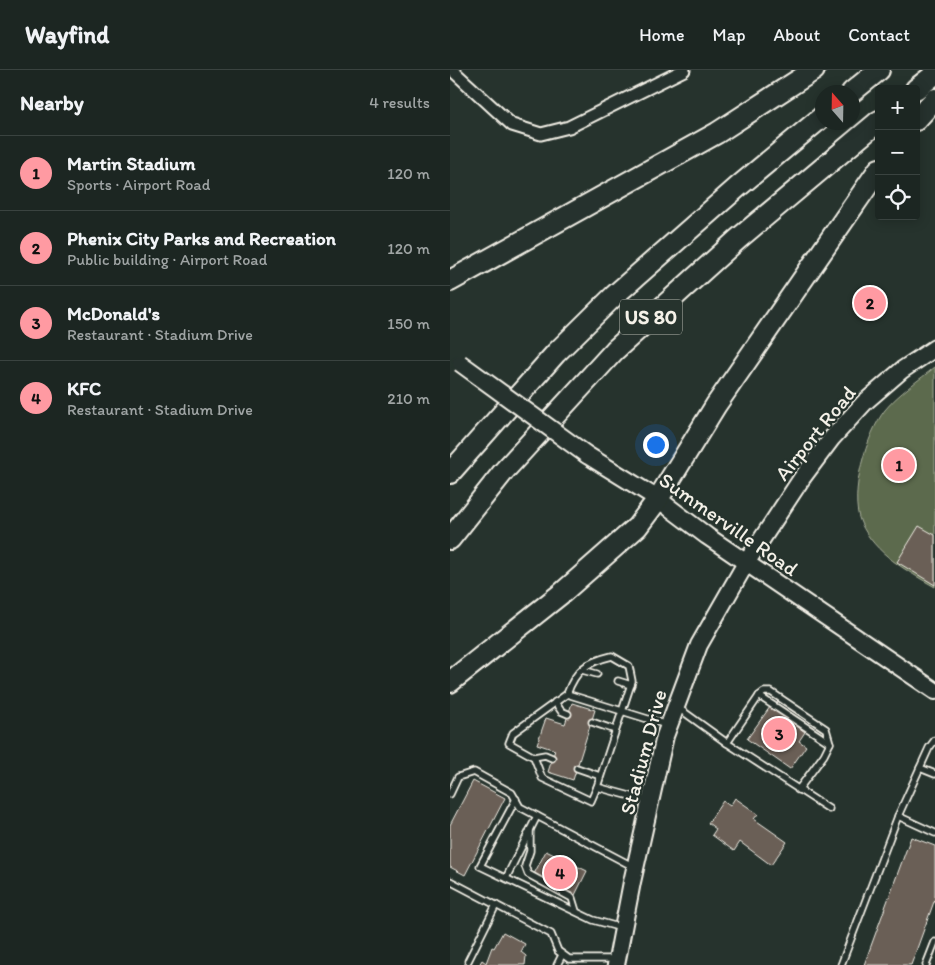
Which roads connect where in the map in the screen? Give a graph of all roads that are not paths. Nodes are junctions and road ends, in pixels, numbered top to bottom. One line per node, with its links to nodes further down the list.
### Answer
1 (452, 70): 2 (street)
2 (684, 70)
3 (814, 70): 13 (highway)
4 (879, 70): 6 (highway)
5 (935, 74): 7 (highway)
6 (860, 85)
7 (920, 86)
8 (935, 99): 9 (highway)
9 (920, 116)
10 (815, 123): 16 (highway, US 80)
11 (875, 124): 18 (highway, US 80)
12 (875, 174): 17 (highway)
13 (450, 281)
14 (935, 348): 19 (street, Airport Road)
15 (455, 360): 17 (street, Summerville Road, bridge)
16 (450, 473)
17 (658, 499): 19 (street, Summerville Road); 23 (highway)
18 (450, 539)
19 (746, 563): 25 (street, Summerville Road); 29 (street, Stadium Drive)
20 (582, 670): 21 (lane); 24 (lane); 26 (lane)
21 (597, 674)
22 (618, 681): 24 (lane)
23 (450, 682)
24 (630, 685): 30 (lane)
25 (935, 690)
26 (567, 694): 28 (lane); 30 (lane)
27 (760, 696): 36 (lane); 36 (lane); 37 (lane)
28 (555, 702): 31 (lane); 38 (lane)
29 (676, 706): 33 (street, Stadium Drive); 37 (lane)
30 (621, 711): 33 (lane); 34 (lane)
31 (568, 714)
32 (592, 722): 34 (lane)
33 (669, 726): 48 (street, Stadium Drive)
34 (615, 730): 43 (lane)
35 (935, 740): 41 (lane)
36 (830, 742): 45 (lane)
37 (727, 743): 45 (lane)
38 (534, 758): 39 (lane); 44 (lane)
39 (552, 758)
40 (577, 768): 43 (lane)
41 (920, 768): 42 (lane); 51 (lane)
42 (935, 774)
43 (600, 776): 44 (lane)
44 (597, 787): 48 (lane)
45 (798, 790): 49 (lane)
46 (450, 794): 47 (lane)
47 (516, 799): 50 (lane); 55 (lane)
48 (650, 801): 54 (street, Stadium Drive)
49 (829, 809)
50 (537, 816): 52 (lane); 54 (lane)
51 (898, 816): 53 (lane); 65 (lane)
52 (530, 830): 55 (lane); 58 (lane)
53 (935, 833)
54 (635, 868): 59 (street, Stadium Drive)
55 (506, 878): 58 (lane)
56 (450, 881): 57 (lane)
57 (496, 905): 61 (lane); 62 (lane)
58 (576, 911): 59 (lane)
59 (623, 928): 63 (street, Stadium Drive)
60 (935, 942): 66 (lane)
61 (562, 955): 63 (lane); 64 (lane)
62 (468, 961)
63 (617, 962)
64 (557, 965)
65 (841, 965)
66 (926, 965)

